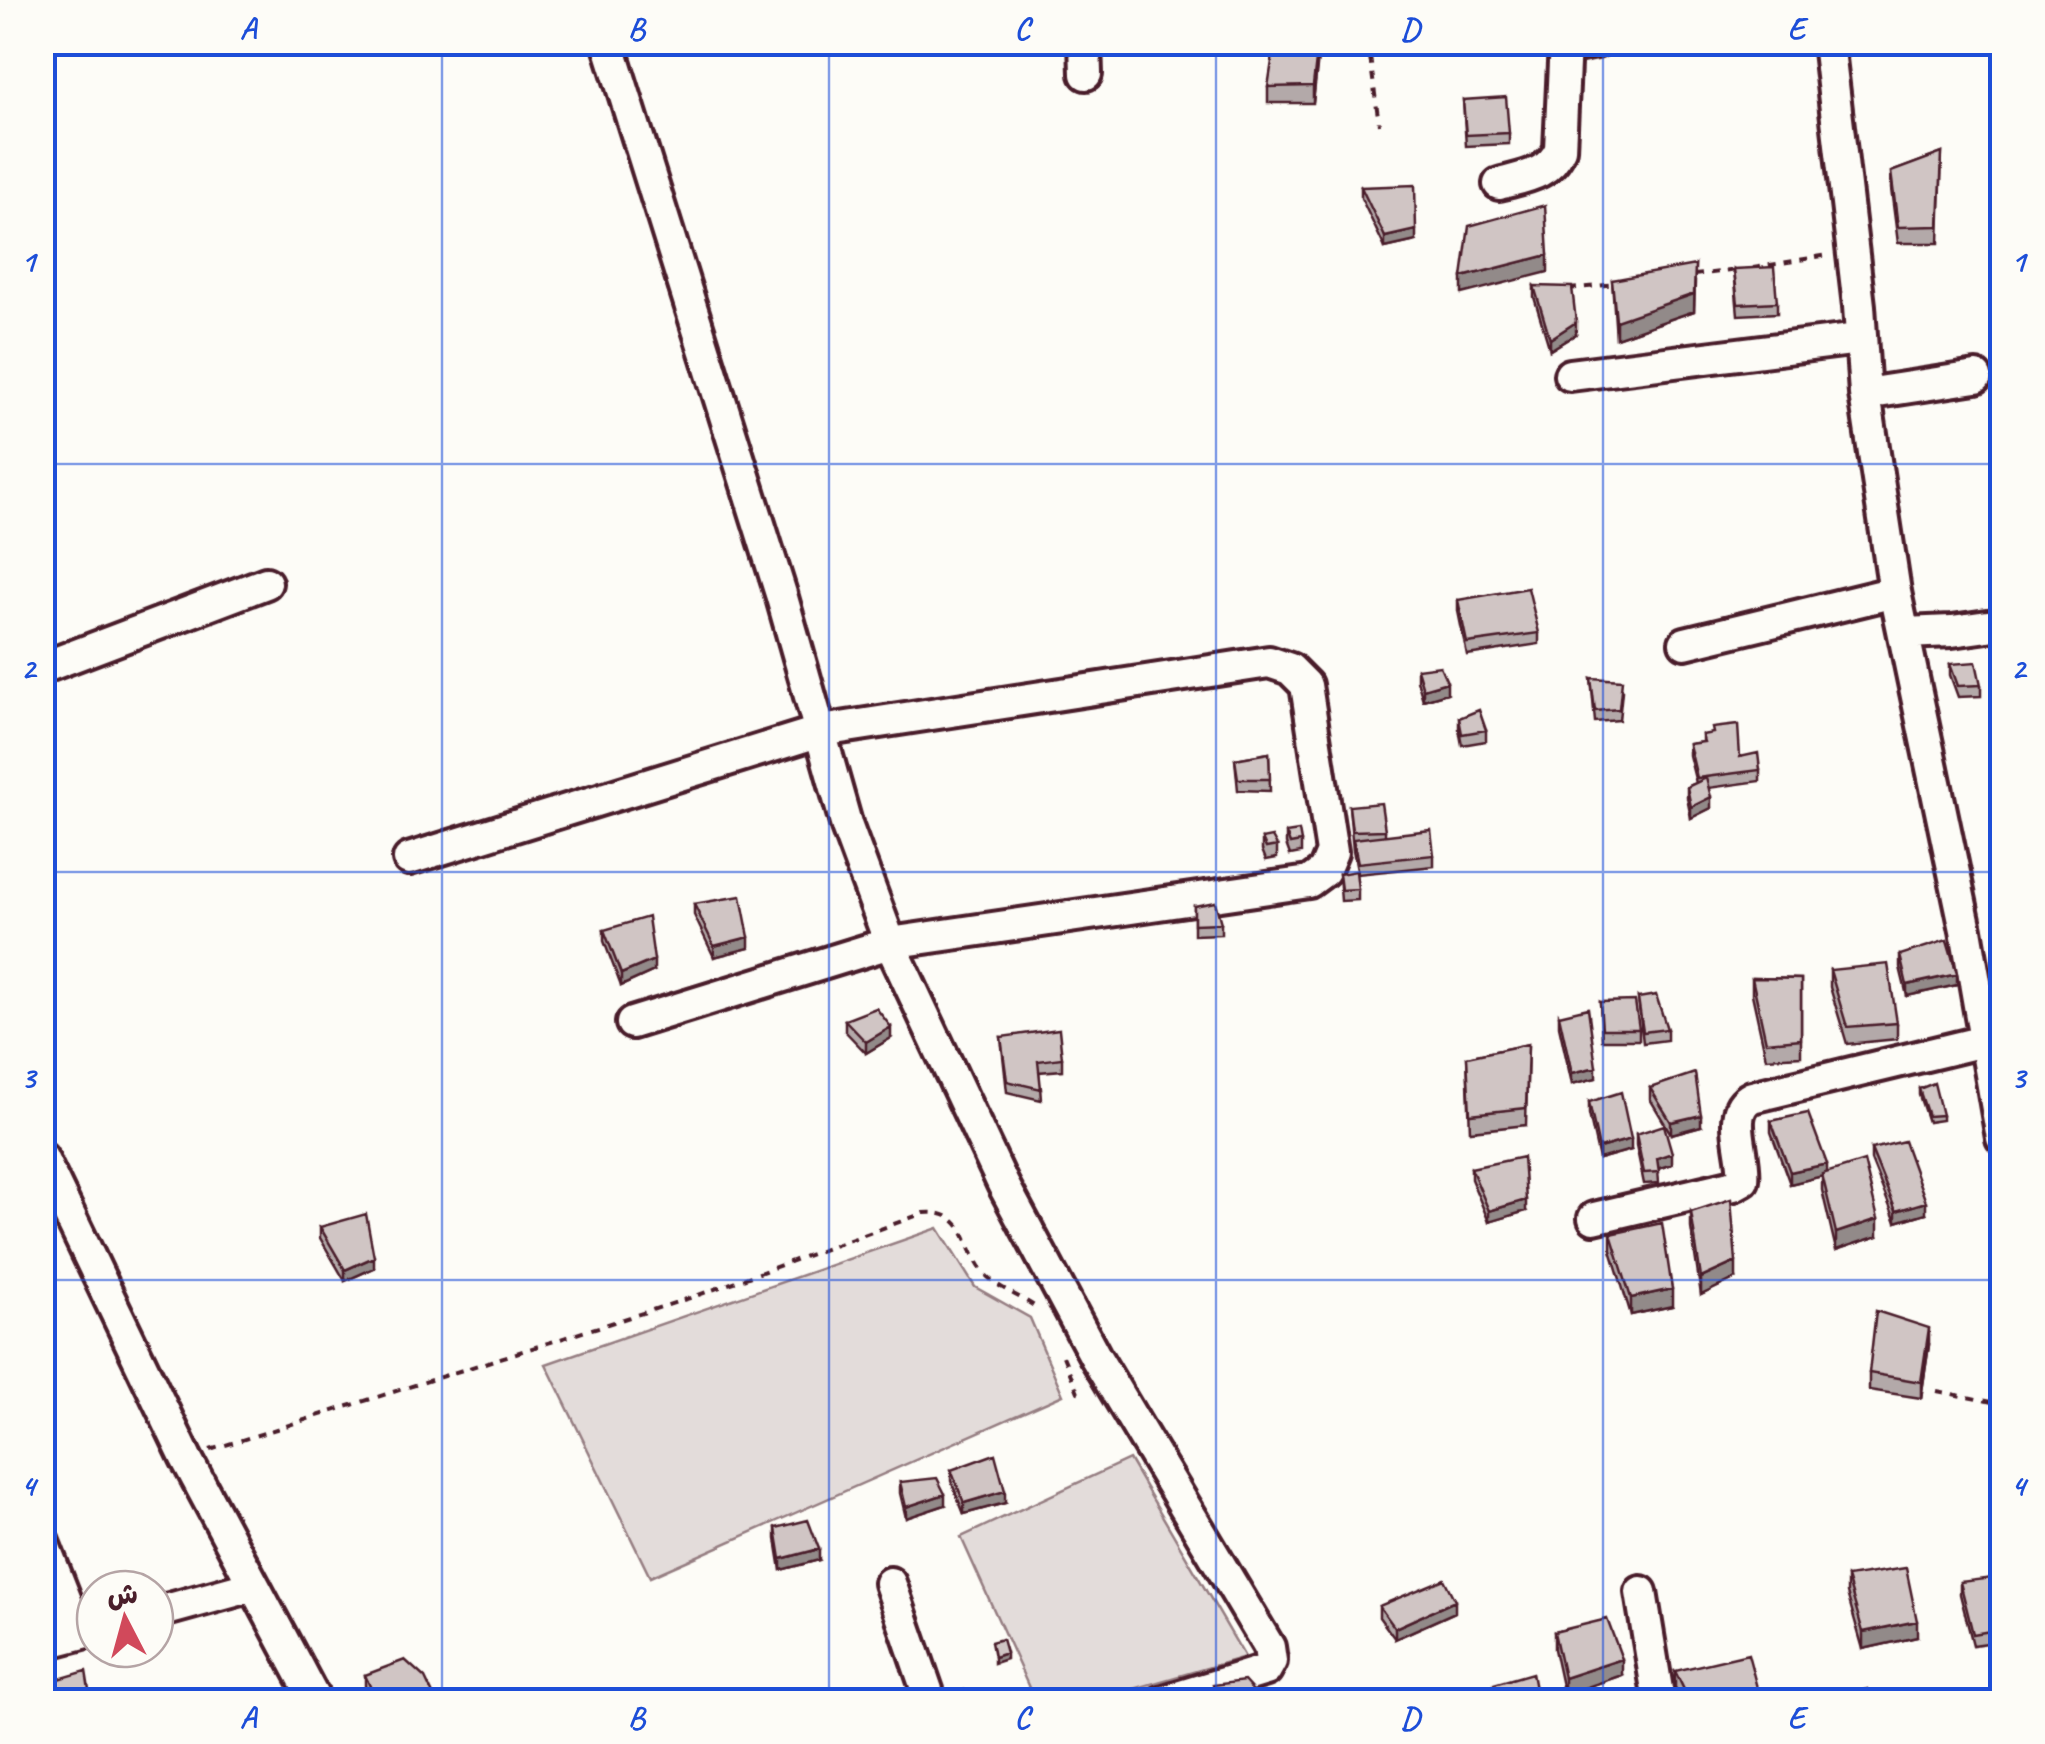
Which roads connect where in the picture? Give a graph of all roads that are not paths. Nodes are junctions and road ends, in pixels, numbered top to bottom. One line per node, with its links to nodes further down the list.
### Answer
1 (608, 42): 18 (street)
2 (1085, 42): 6 (street)
3 (1596, 42): 5 (street)
4 (1828, 42): 8 (street)
5 (1565, 45): 7 (street)
6 (1086, 74)
7 (1499, 184)
8 (1859, 339): 9 (street); 11 (street)
9 (1570, 376)
10 (1976, 377): 11 (street)
11 (1865, 394): 13 (street)
12 (266, 583): 17 (street)
13 (1896, 592): 15 (street); 16 (street)
14 (2002, 624): 15 (street)
15 (1905, 632): 22 (street)
16 (1685, 643)
17 (42, 668)
18 (820, 731): 19 (street); 20 (street); 20 (street)
19 (409, 859)
20 (890, 943): 21 (street); 34 (street)
21 (632, 1023)
22 (1984, 1041): 23 (street); 25 (street)
23 (2002, 1138)
24 (42, 1158): 28 (street)
25 (1594, 1218)
26 (42, 1540): 30 (street)
27 (890, 1583): 36 (street)
28 (253, 1586): 31 (street); 35 (street)
29 (1642, 1592): 38 (street)
30 (75, 1607)
31 (175, 1607)
32 (75, 1635): 33 (street)
33 (42, 1644)
34 (1198, 1696): 37 (street)
35 (316, 1702)
36 (932, 1702)
37 (1162, 1702)
38 (1659, 1702)

